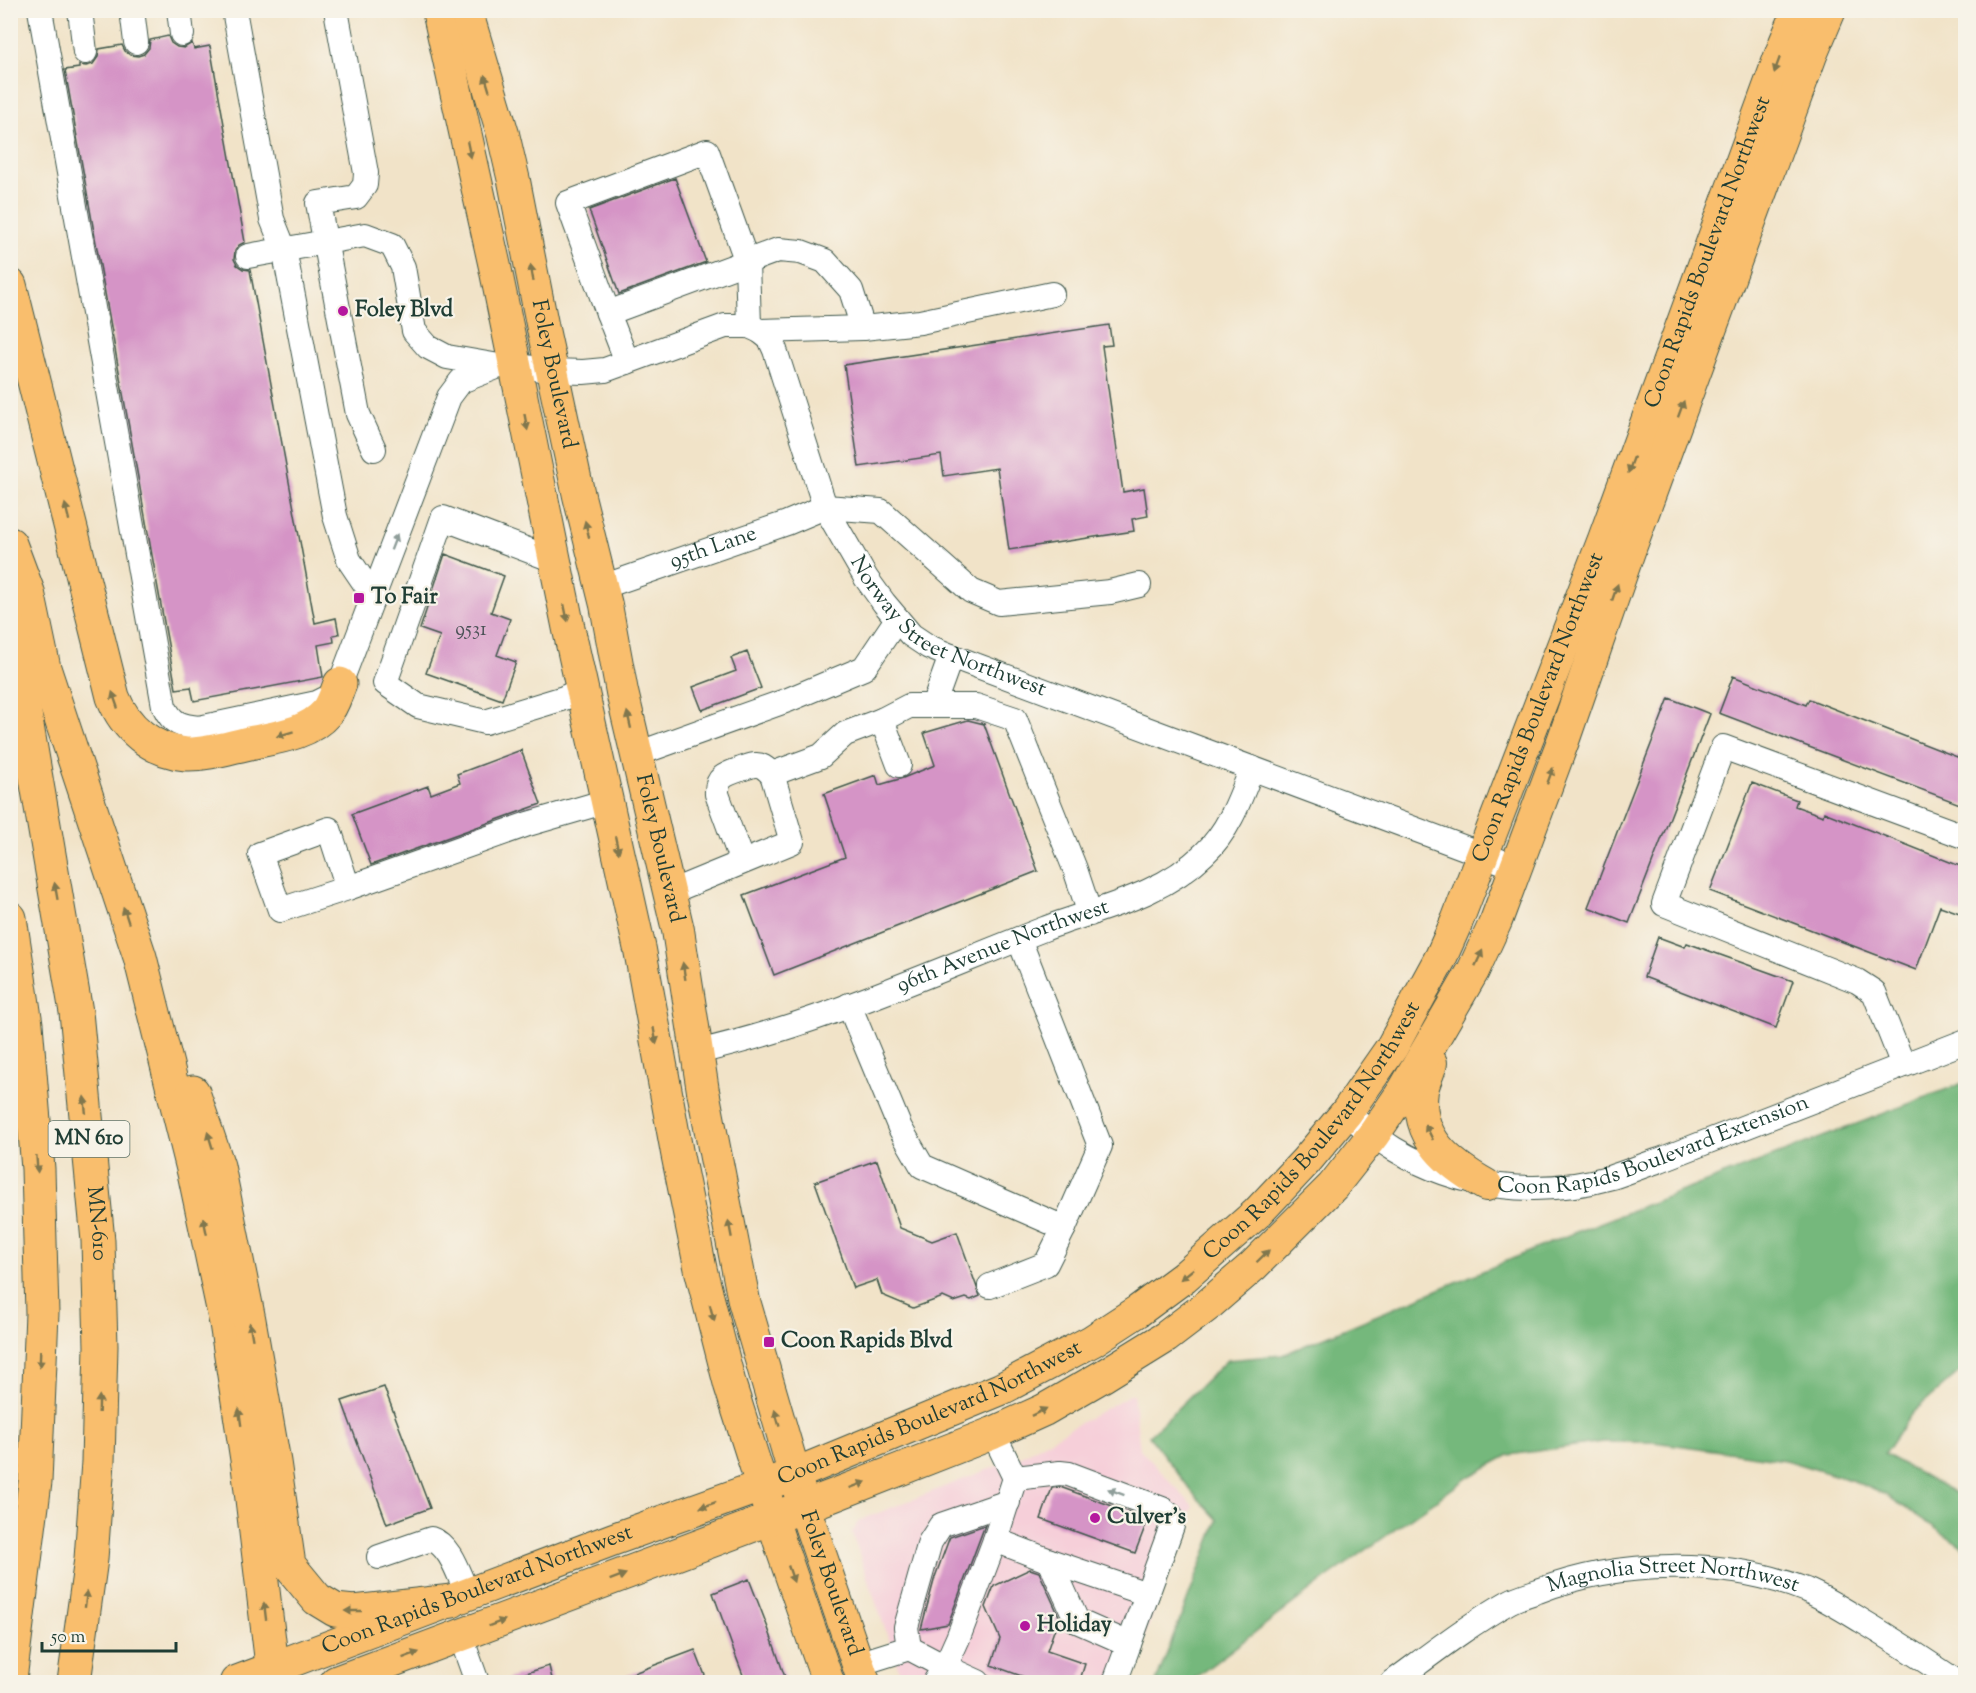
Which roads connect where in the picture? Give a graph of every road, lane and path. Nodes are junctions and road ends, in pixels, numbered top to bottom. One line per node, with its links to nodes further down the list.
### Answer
1 (40, 10): 34 (street)
2 (80, 10): 11 (street)
3 (132, 10): 10 (street)
4 (234, 10): 13 (street)
5 (336, 10): 12 (street)
6 (438, 10): 22 (main road, Foley Boulevard, one-way to 22)
7 (466, 10): 23 (main road, Foley Boulevard, one-way to 7)
8 (1799, 10): 44 (main road, Coon Rapids Boulevard Northwest, one-way to 44)
9 (1830, 10): 46 (main road, Coon Rapids Boulevard Northwest, one-way to 9)
10 (136, 42)
11 (85, 52)
12 (325, 242): 13 (street); 22 (street); 24 (street)
13 (284, 249): 14 (street); 30 (street)
14 (248, 256)
15 (747, 262): 18 (street); 18 (street); 19 (street); 20 (street)
16 (10, 285): 34 (highway, one-way to 16)
17 (1052, 294): 19 (street)
18 (608, 313): 21 (street)
19 (863, 328): 20 (street)
20 (755, 329): 21 (street); 25 (street, Norway Street Northwest)
21 (627, 362): 23 (street)
22 (507, 366): 23 (street); 27 (main road, Foley Boulevard, one-way to 27); 30 (street, one-way to 22)
23 (553, 371): 29 (main road, Foley Boulevard, one-way to 23)
24 (374, 449)
25 (825, 507): 28 (street); 29 (street, 95th Lane); 31 (street, Norway Street Northwest)
26 (10, 544): 52 (highway, one-way to 26)
27 (554, 560): 35 (main road, Foley Boulevard, one-way to 35); 35 (street)
28 (1139, 585)
29 (602, 587): 38 (main road, Foley Boulevard, one-way to 29)
30 (374, 597): 34 (street)
31 (897, 619): 33 (street, Norway Street Northwest); 38 (street)
32 (10, 626): 78 (highway, MN-610 / MN 610, one-way to 32)
33 (951, 656): 36 (street); 40 (street, Norway Street Northwest)
34 (340, 684)
35 (582, 689): 42 (main road, Foley Boulevard)
36 (933, 706): 37 (street); 49 (street)
37 (882, 720): 39 (street); 41 (street)
38 (636, 754): 48 (main road, Foley Boulevard)
39 (899, 765)
40 (1252, 768): 44 (street, Norway Street Northwest); 49 (street, 96th Avenue Northwest)
41 (772, 774): 45 (street); 45 (street)
42 (608, 801): 47 (street); 66 (main road, Foley Boulevard, one-way to 66)
43 (1965, 837): 57 (street)
44 (1484, 854): 46 (street, Norway Street Northwest); 58 (main road, Coon Rapids Boulevard Northwest)
45 (742, 862): 48 (street)
46 (1516, 867): 53 (main road, Coon Rapids Boulevard Northwest, one-way to 46)
47 (348, 888)
48 (668, 893): 56 (main road, Foley Boulevard, one-way to 48)
49 (1090, 914): 51 (street, 96th Avenue Northwest)
50 (10, 918): 82 (highway, MN 610, one-way to 82)
51 (1019, 939): 54 (street, 96th Avenue Northwest); 61 (street)
52 (140, 957): 74 (highway, one-way to 52); 81 (highway, one-way to 52)
53 (1458, 997): 59 (main road, Coon Rapids Boulevard Northwest); 60 (main road, one-way to 53)
54 (849, 1005): 56 (street, 96th Avenue Northwest); 61 (street)
55 (1965, 1041): 57 (street, Coon Rapids Boulevard Extension)
56 (697, 1052): 64 (main road, Foley Boulevard, one-way to 56)
57 (1903, 1065): 60 (street, Coon Rapids Boulevard Extension)
58 (1346, 1113): 59 (street, Coon Rapids Boulevard Extension); 64 (main road, Coon Rapids Boulevard Northwest, one-way to 64)
59 (1374, 1134): 60 (street, Coon Rapids Boulevard Extension); 63 (main road, Coon Rapids Boulevard Northwest, one-way to 59)
60 (1486, 1185)
61 (1064, 1228): 62 (street)
62 (990, 1286)
63 (993, 1433): 65 (street); 68 (main road, Coon Rapids Boulevard Northwest, one-way to 63)
64 (795, 1474): 66 (main road, Coon Rapids Boulevard Northwest); 68 (main road, Foley Boulevard)
65 (1015, 1478): 67 (street); 73 (street, one-way to 65)
66 (763, 1485): 69 (main road, Foley Boulevard); 74 (main road, Coon Rapids Boulevard Northwest, one-way to 74)
67 (1008, 1502): 70 (street); 77 (street)
68 (804, 1507): 69 (main road, Coon Rapids Boulevard Northwest); 79 (main road, Foley Boulevard)
69 (772, 1519): 75 (main road, Coon Rapids Boulevard Northwest, one-way to 69); 86 (main road, Foley Boulevard, one-way to 86)
70 (994, 1540): 72 (street); 80 (street)
71 (379, 1557): 74 (street)
72 (1050, 1561): 73 (street); 76 (street)
73 (1147, 1594): 76 (street)
74 (460, 1598): 81 (main road, Coon Rapids Boulevard Northwest)
75 (461, 1637): 84 (main road, Coon Rapids Boulevard Northwest, one-way to 75); 85 (street)
76 (1129, 1644): 88 (street)
77 (909, 1648): 79 (street); 80 (street)
78 (76, 1670)
79 (861, 1673)
80 (940, 1675): 87 (street)
81 (273, 1676): 83 (main road, Coon Rapids Boulevard Northwest)
82 (10, 1679)
83 (236, 1683)
84 (336, 1683)
85 (477, 1683)
86 (828, 1683)
87 (978, 1683)
88 (1115, 1683)
89 (1393, 1683): 90 (street, Magnolia Street Northwest)
90 (1957, 1683)

